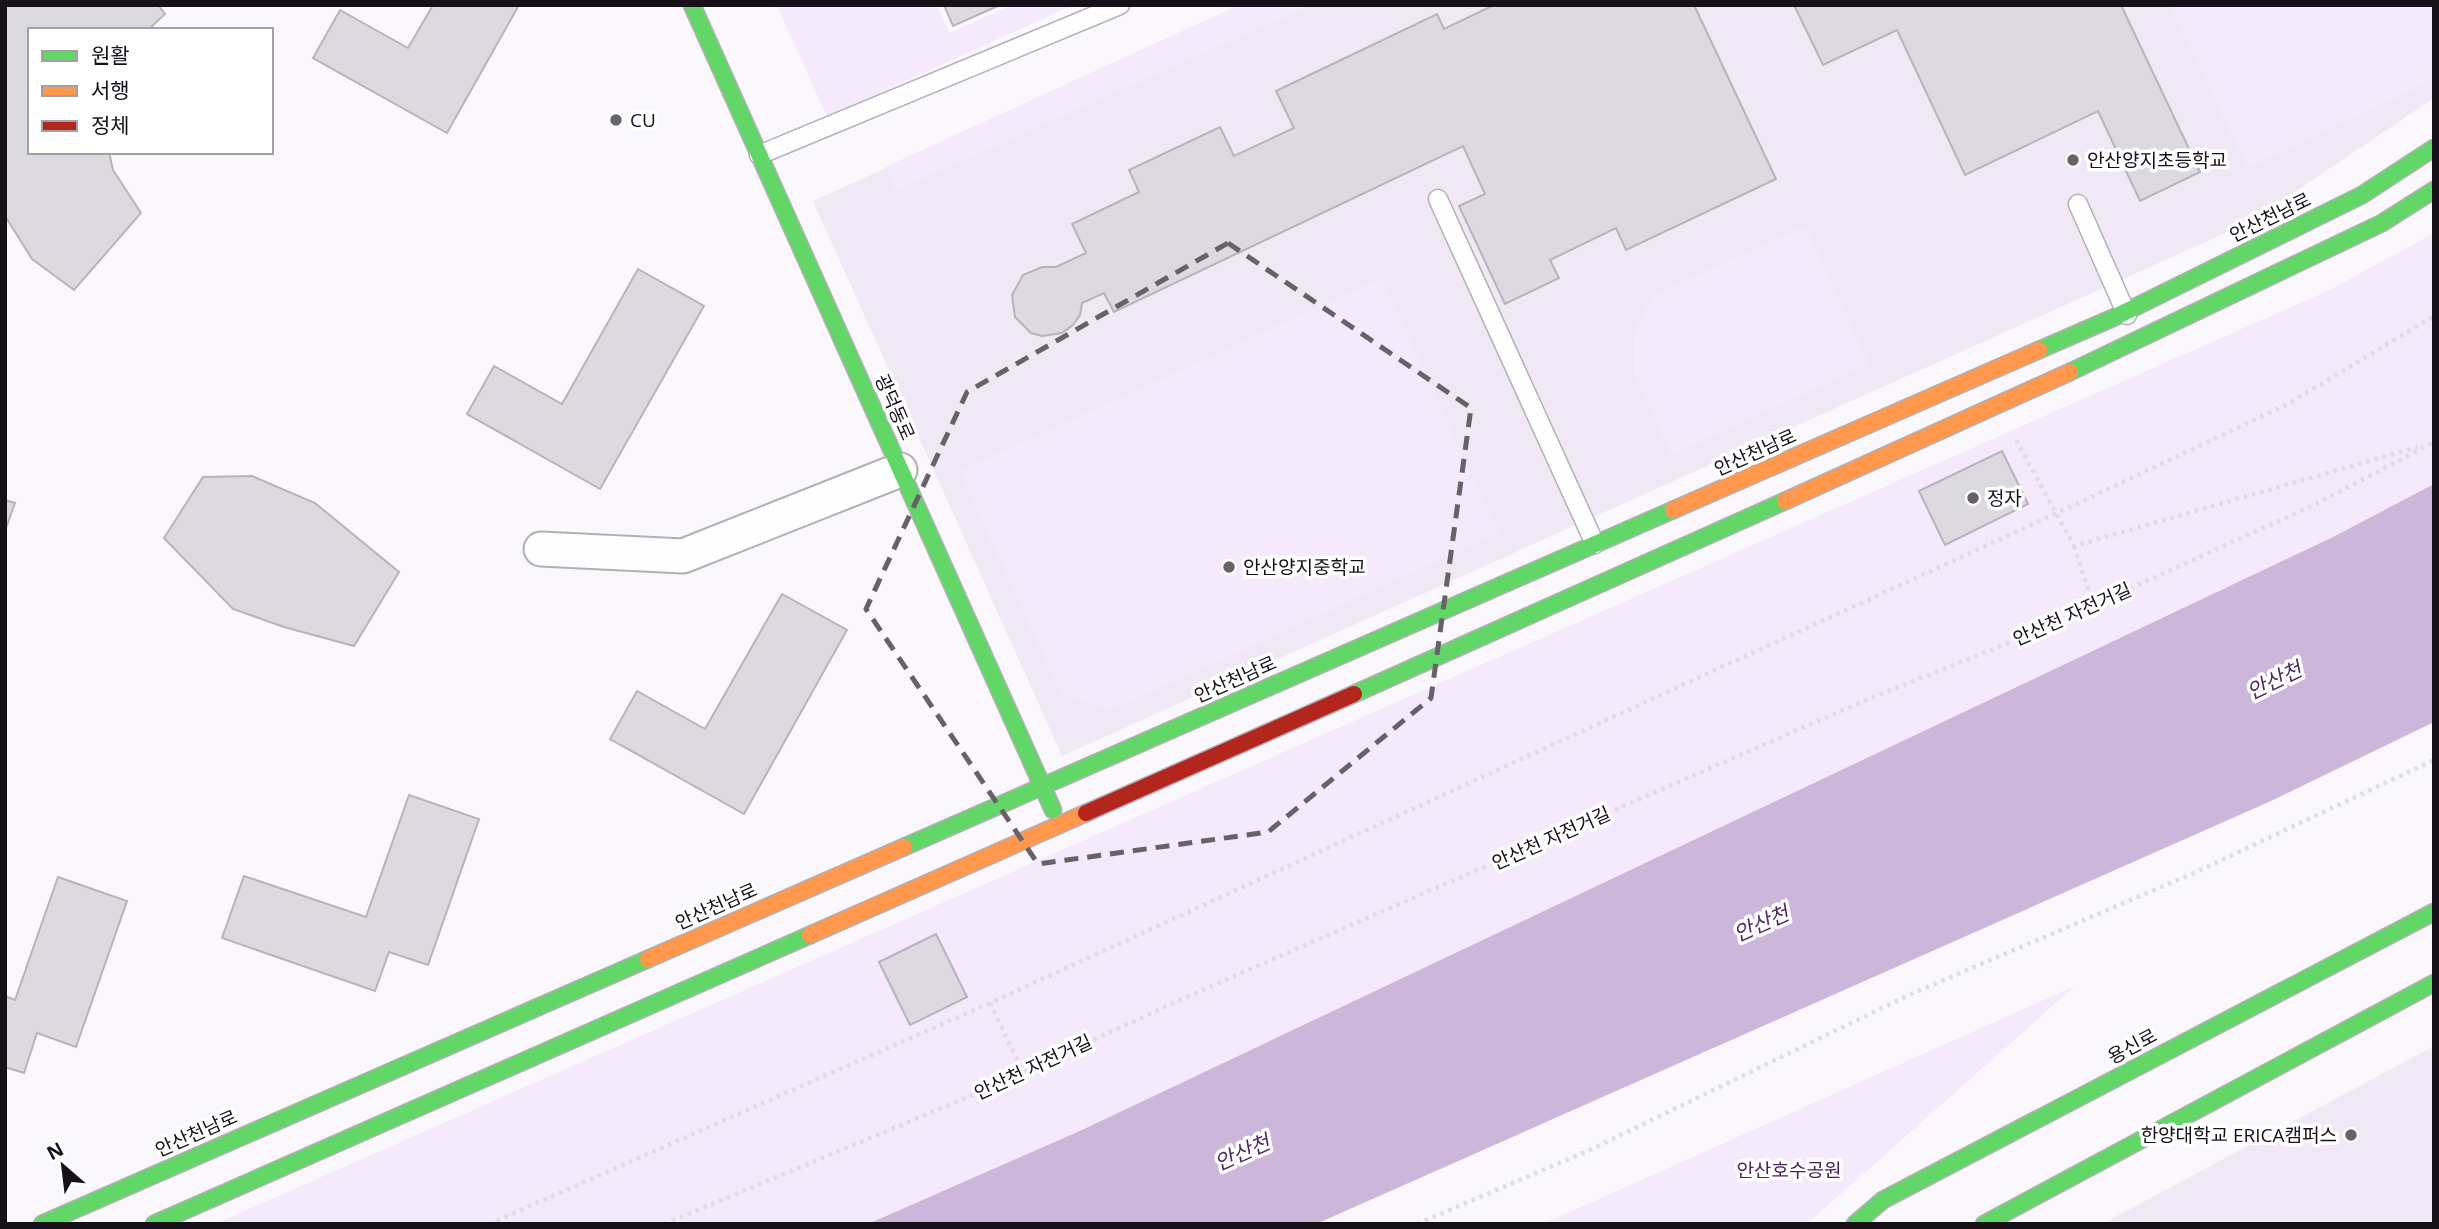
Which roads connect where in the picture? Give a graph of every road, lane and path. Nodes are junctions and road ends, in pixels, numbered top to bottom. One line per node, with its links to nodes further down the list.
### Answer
1 (692, 5): 4 (street, 광덕동로)
2 (1121, 5): 4 (lane)
3 (2434, 148): 8 (street, 안산천남로)
4 (759, 155): 13 (street, 광덕동로)
5 (2434, 190): 10 (street)
6 (1438, 199): 15 (lane)
7 (2078, 204): 8 (lane)
8 (2126, 312): 10 (lane); 15 (street, 안산천남로)
9 (2434, 316): 14 (path)
10 (2139, 341): 11 (street)
11 (1998, 406): 14 (path); 21 (street)
12 (2431, 443): 16 (path); 18 (path, 안산천 자전거길)
13 (900, 470): 17 (street); 20 (street, 광덕동로)
14 (2055, 514): 16 (path); 24 (path)
15 (1595, 544): 20 (street, 안산천남로)
16 (2074, 546): 18 (path)
17 (541, 549)
18 (2093, 606): 25 (path, 안산천 자전거길)
19 (2434, 760): 30 (path)
20 (1042, 786): 21 (street, 광덕동로); 26 (street, 안산천남로)
21 (1060, 825): 27 (street)
22 (2434, 912): 31 (street, 용신로)
23 (2434, 983): 32 (street)
24 (990, 1003): 25 (path); 28 (path)
25 (1023, 1072): 29 (path, 안산천 자전거길)
26 (41, 1224)
27 (154, 1224)
28 (489, 1224)
29 (664, 1224)
30 (1417, 1224)
31 (1855, 1224)
32 (1984, 1224)

